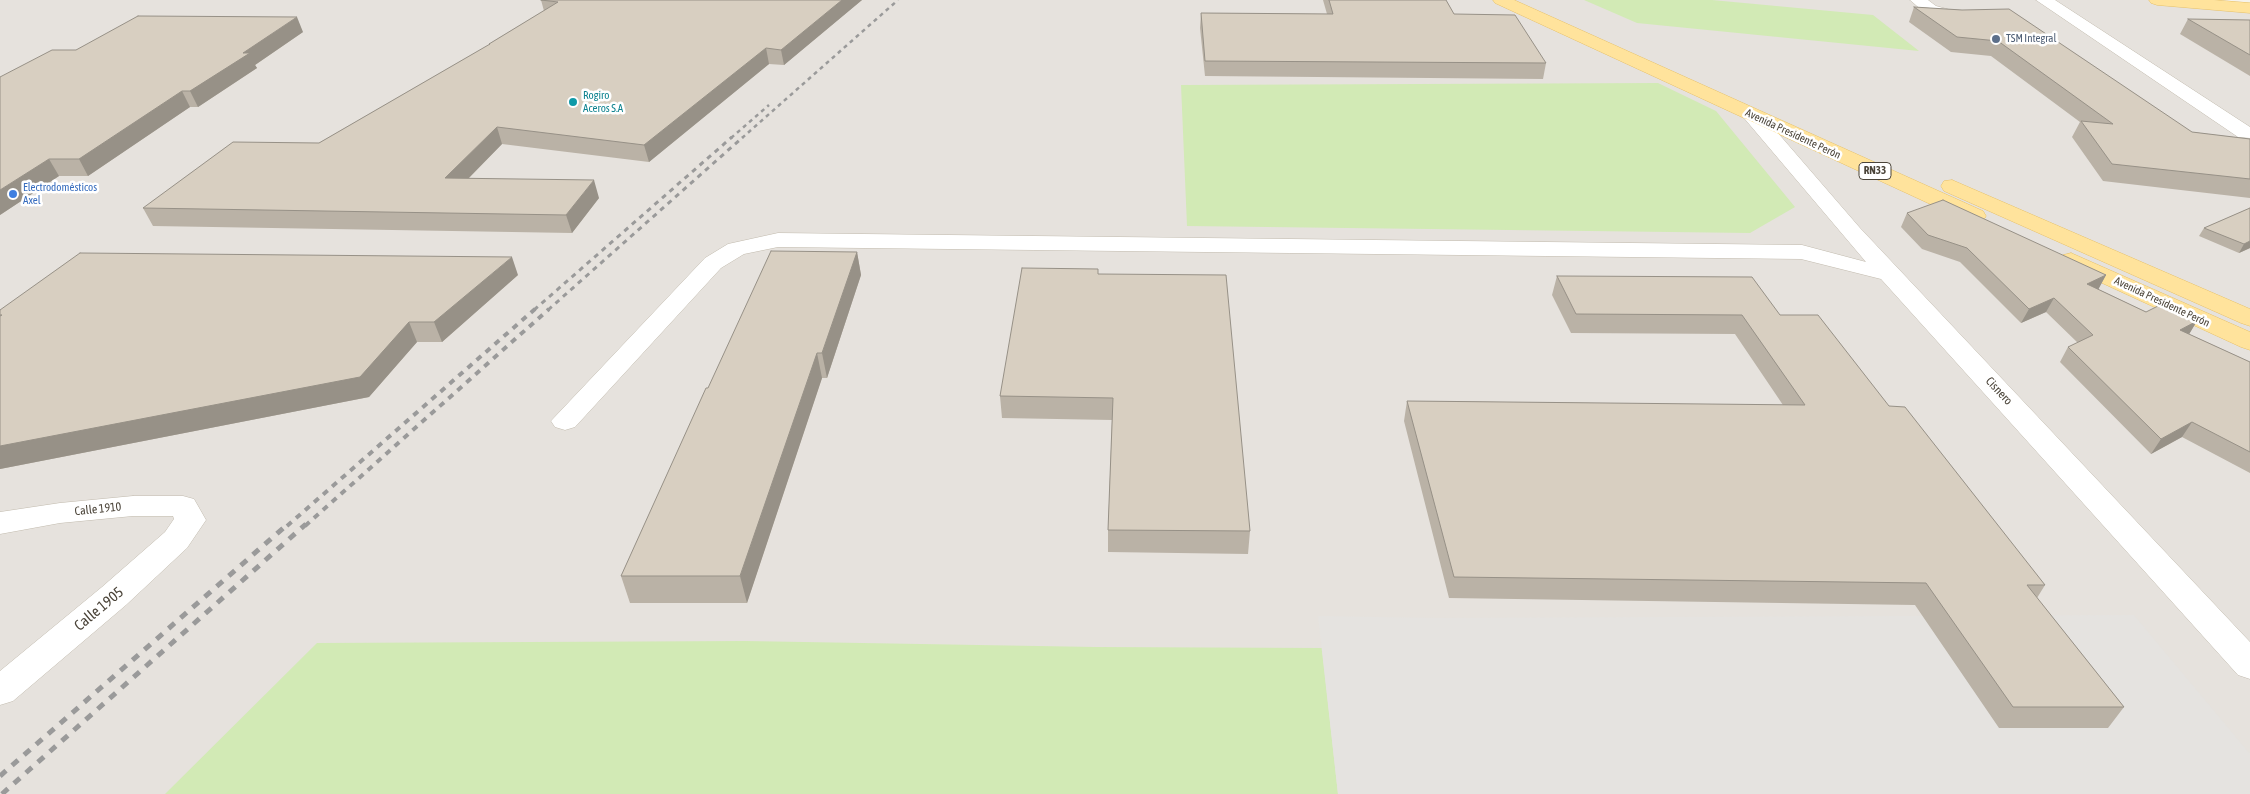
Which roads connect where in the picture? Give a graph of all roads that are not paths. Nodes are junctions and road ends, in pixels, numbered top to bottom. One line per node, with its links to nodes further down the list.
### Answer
1 (1501, 0): 8 (main road, Avenida Presidente Perón / RN33)
2 (1536, 0): 13 (main road, Avenida Presidente Perón / RN33)
3 (1918, 0): 7 (lane)
4 (2044, 0): 9 (lane)
5 (2157, 0): 6 (main road)
6 (2250, 8)
7 (1962, 19)
8 (1751, 114): 10 (lane, Cisnero); 14 (main road, Avenida Presidente Perón / RN33)
9 (2245, 133)
10 (1852, 233): 11 (lane); 12 (lane, Cisnero)
11 (1802, 252): 12 (lane); 15 (lane)
12 (1889, 273): 18 (lane, Cisnero)
13 (2250, 318)
14 (2250, 342)
15 (565, 422)
16 (190, 520): 17 (lane, Calle 1910); 19 (lane, Calle 1905)
17 (0, 524)
18 (2250, 665)
19 (0, 690)

